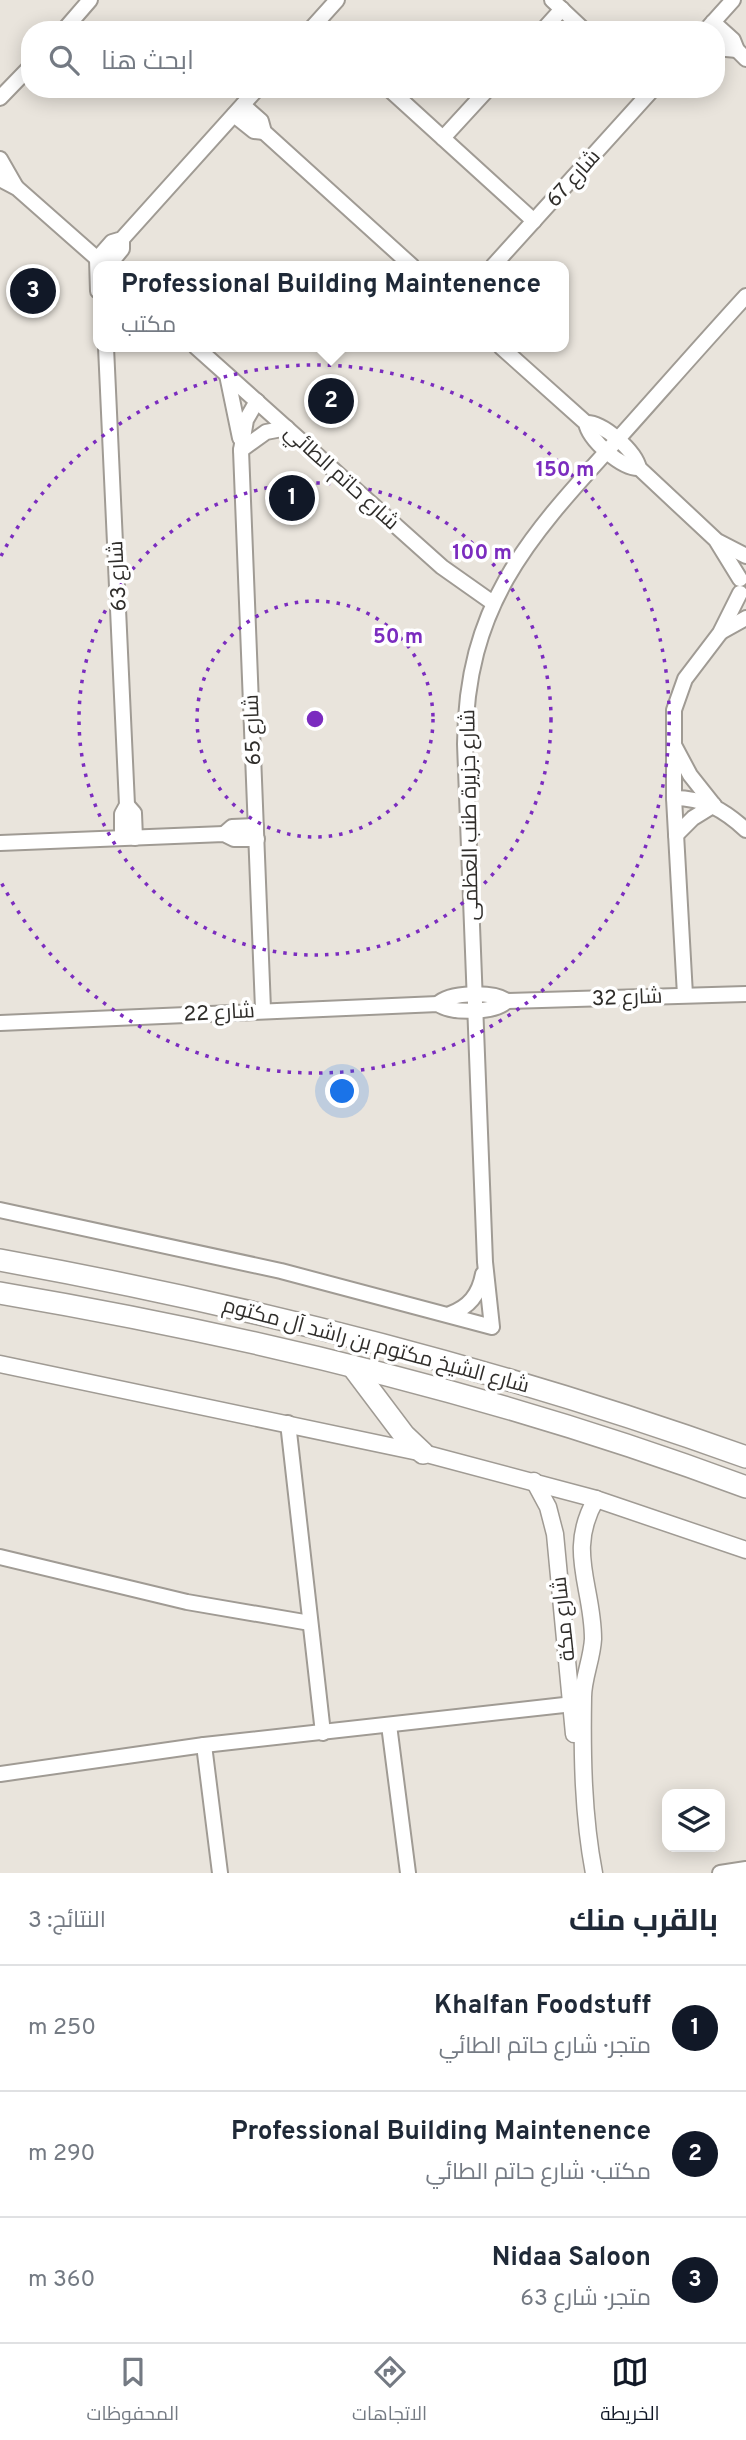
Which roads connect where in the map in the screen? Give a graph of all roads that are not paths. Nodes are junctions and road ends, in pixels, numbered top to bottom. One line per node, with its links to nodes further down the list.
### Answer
1 (90, 0): 5 (street)
2 (337, 0): 6 (street)
3 (733, 0): 9 (street)
4 (557, 5): 7 (street); 8 (street)
5 (72, 21)
6 (321, 21)
7 (548, 21)
8 (574, 21)
9 (714, 21)
10 (725, 35): 11 (street)
11 (741, 54)
12 (21, 77): 13 (street)
13 (3, 96): 19 (street)
14 (249, 98): 18 (street)
15 (399, 98): 20 (street)
16 (480, 98): 20 (street)
17 (641, 98): 24 (street, شارع 67)
18 (238, 110): 26 (street); 27 (street)
19 (0, 111)
20 (443, 138): 24 (street)
21 (0, 159): 23 (street)
22 (0, 179): 23 (street)
23 (17, 188): 25 (street)
24 (534, 221): 28 (street, شارع 67)
25 (100, 261)
26 (107, 261)
27 (406, 261)
28 (498, 261)
29 (746, 296): 37 (street, شارع جزيرة طنب العظمى)
30 (106, 352): 50 (street, شارع 63)
31 (202, 352): 33 (street, شارع حاتم الطائي)
32 (507, 352): 37 (street)
33 (227, 375): 34 (street, شارع حاتم الطائي); 36 (street, شارع 65)
34 (257, 401): 35 (street, شارع حاتم الطائي); 36 (street, شارع 65)
35 (287, 428): 36 (street); 41 (street, شارع حاتم الطائي)
36 (241, 445): 48 (street, شارع 65)
37 (612, 445): 38 (street); 41 (street, شارع جزيرة طنب العظمى)
38 (716, 540): 39 (street); 40 (street)
39 (746, 556)
40 (743, 585): 43 (street)
41 (493, 603): 54 (street, شارع جزيرة طنب العظمى)
42 (746, 618): 43 (street)
43 (720, 633): 44 (street)
44 (672, 742): 45 (street); 46 (street)
45 (674, 798): 46 (street); 49 (street)
46 (714, 805): 47 (street); 49 (street)
47 (746, 830)
48 (256, 832): 50 (street); 55 (street, شارع 65)
49 (676, 835): 53 (street)
50 (129, 838): 51 (street)
51 (0, 843)
52 (746, 994): 53 (street, شارع 32)
53 (685, 995): 54 (street, شارع 32)
54 (473, 1003): 55 (street, شارع 22); 59 (street, شارع جزيرة طنب العظمى)
55 (263, 1009): 56 (street, شارع 22)
56 (0, 1023)
57 (0, 1210): 61 (street)
58 (0, 1260): 66 (main road, شارع الشيخ مكتوم بن راشد آل مكتوم)
59 (485, 1262): 61 (street, شارع جزيرة طنب العظمى); 61 (street, شارع جزيرة طنب العظمى)
60 (0, 1293): 63 (main road, شارع الشيخ مكتوم بن راشد آل مكتوم)
61 (450, 1314)
62 (0, 1364): 64 (street)
63 (352, 1366): 65 (main road); 68 (main road, شارع الشيخ مكتوم بن راشد آل مكتوم)
64 (288, 1423): 65 (street); 72 (street)
65 (423, 1453): 67 (street)
66 (746, 1457)
67 (534, 1481): 69 (street); 73 (street, شارع مكة)
68 (746, 1486)
69 (596, 1499): 70 (street); 73 (street, شارع مكة)
70 (746, 1550)
71 (0, 1557): 72 (street)
72 (310, 1623): 75 (street)
73 (578, 1704): 74 (street); 81 (street, شارع مكة)
74 (389, 1725): 75 (street); 80 (street)
75 (323, 1733): 76 (street)
76 (204, 1745): 77 (street); 79 (street)
77 (0, 1774)
78 (746, 1870): 82 (street)
79 (220, 1873)
80 (408, 1873)
81 (594, 1873)
82 (720, 1873)

